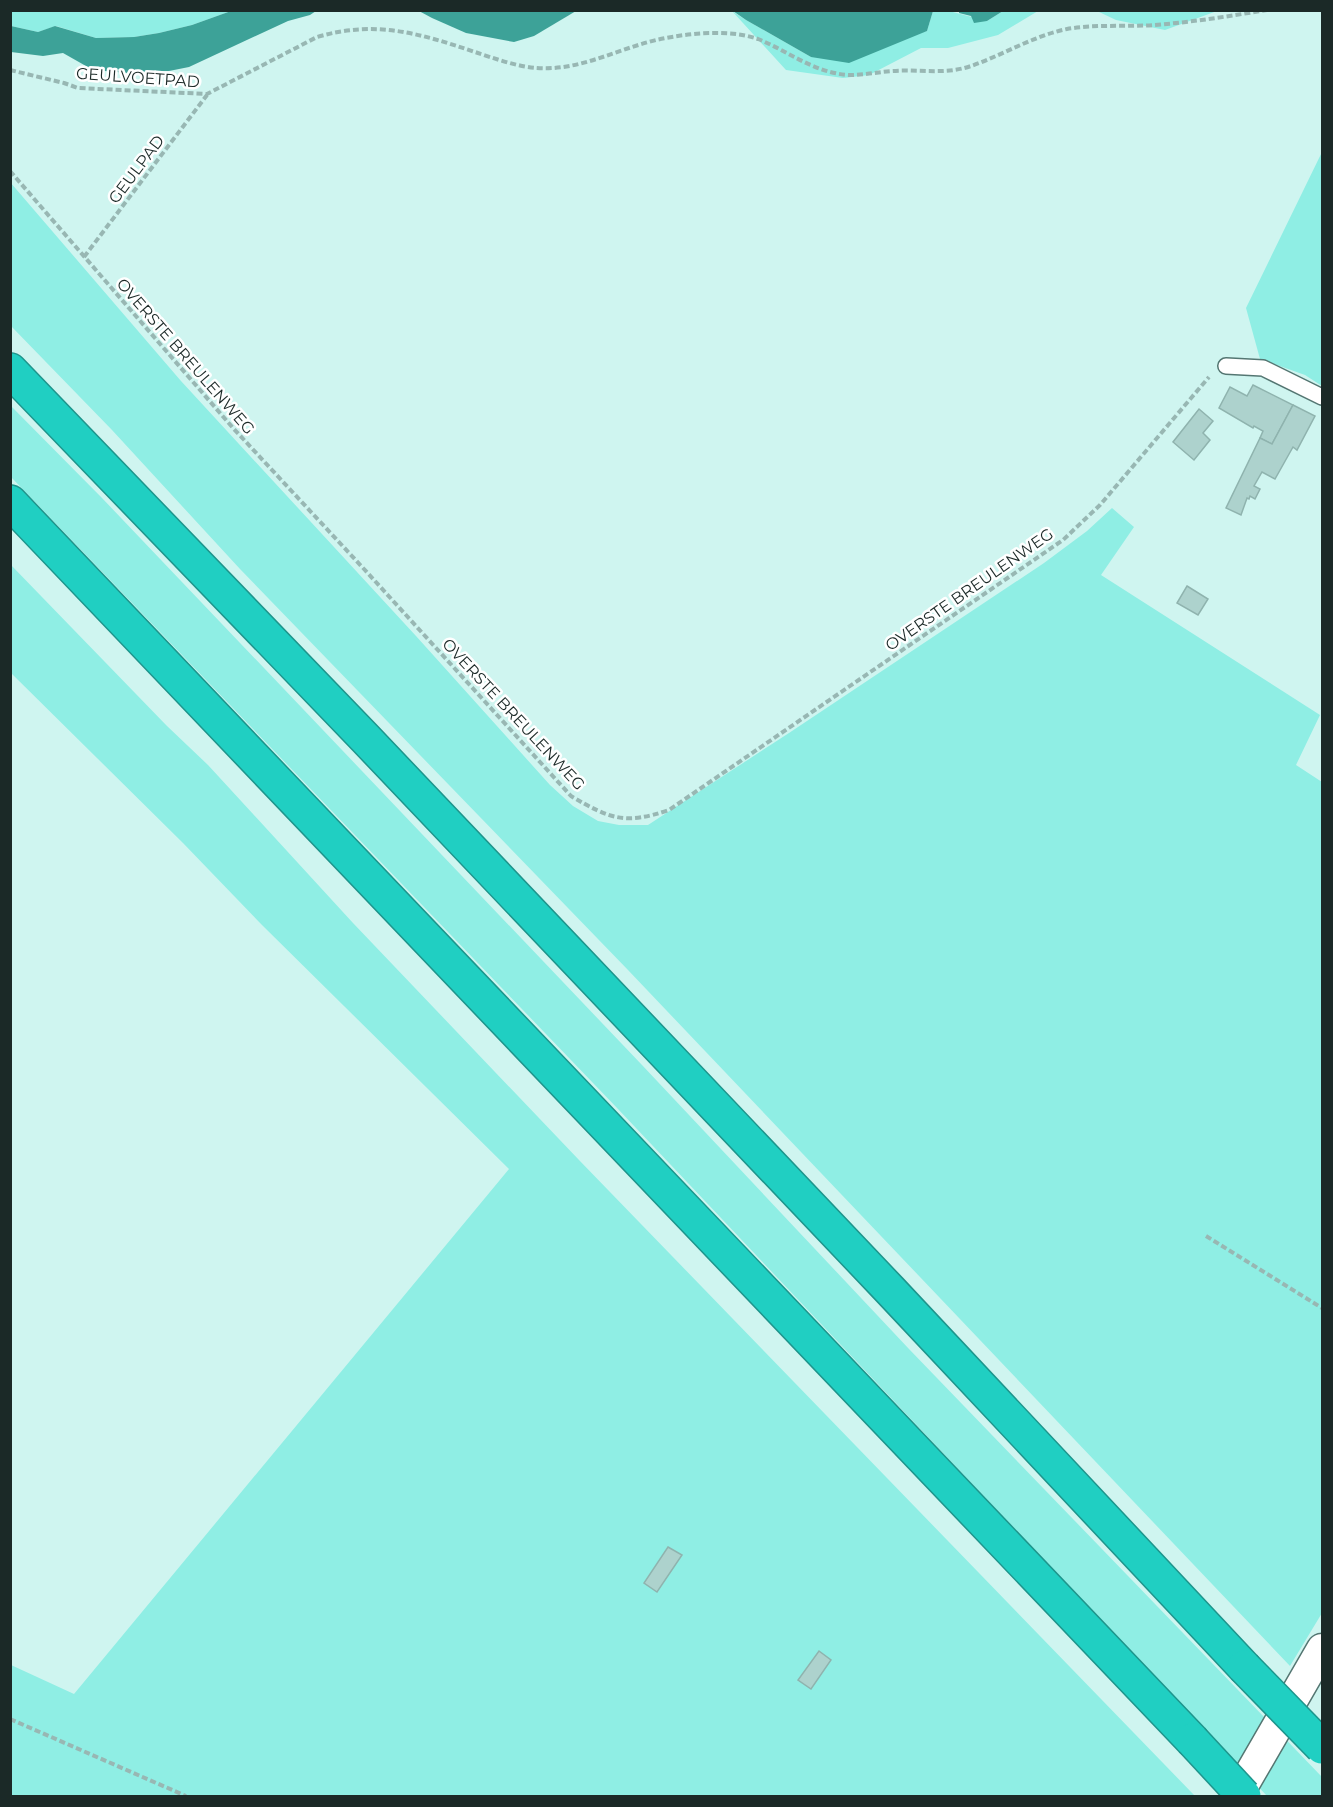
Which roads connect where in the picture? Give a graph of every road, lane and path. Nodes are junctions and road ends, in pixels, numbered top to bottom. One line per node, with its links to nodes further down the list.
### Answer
1 (1267, 10): 3 (path, GEULVOETPAD)
2 (10, 70): 3 (path, GEULVOETPAD)
3 (207, 94): 5 (path, GEULPAD)
4 (10, 171): 5 (path, OVERSTE BREULENWEG)
5 (84, 257): 6 (path, OVERSTE BREULENWEG)
6 (1226, 366): 8 (lane)
7 (10, 370): 14 (highway, bridge)
8 (1323, 397)
9 (10, 502): 17 (highway, bridge)
10 (1206, 1236): 11 (path)
11 (1323, 1308)
12 (1320, 1654): 16 (street)
13 (10, 1719): 15 (path)
14 (1323, 1747)
15 (186, 1797)
16 (1237, 1797)
17 (1244, 1797)

